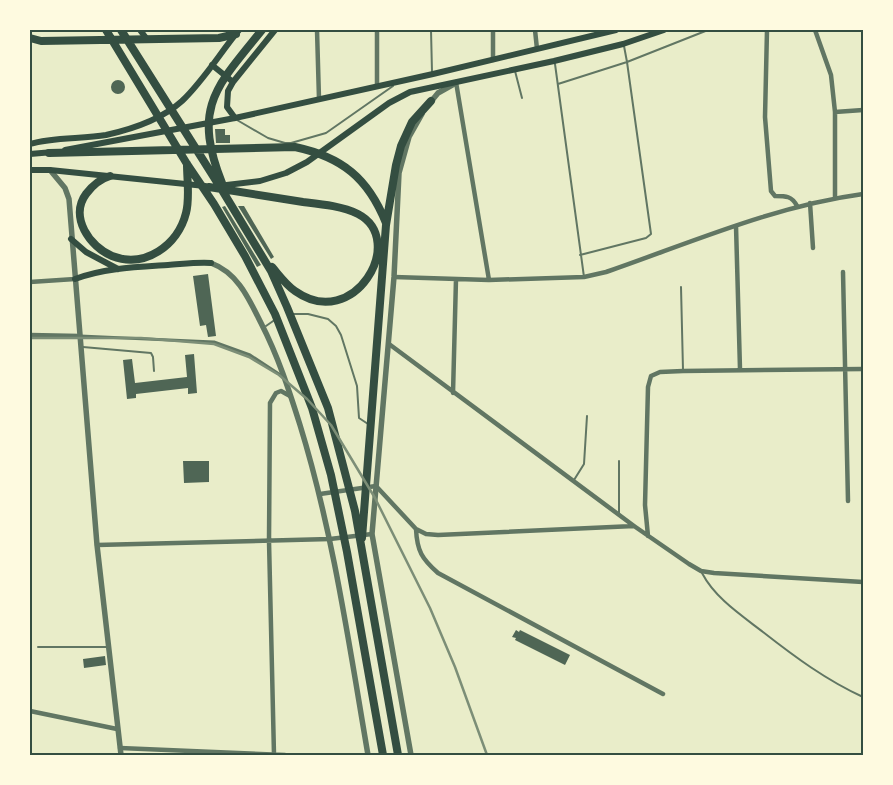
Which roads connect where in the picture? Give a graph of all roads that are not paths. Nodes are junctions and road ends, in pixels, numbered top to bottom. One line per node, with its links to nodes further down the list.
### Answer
1 (106, 30): 41 (highway)
2 (121, 30): 48 (highway)
3 (140, 30): 18 (main road)
4 (262, 30): 48 (highway)
5 (275, 30): 28 (main road)
6 (317, 30): 32 (street)
7 (377, 30): 31 (street)
8 (431, 30): 26 (lane)
9 (493, 30): 21 (street)
10 (536, 30): 20 (street)
11 (664, 30): 19 (main road)
12 (708, 30): 23 (lane)
13 (767, 30): 50 (street)
14 (815, 30): 36 (street)
15 (611, 31): 20 (main road)
16 (238, 32): 18 (highway); 24 (main road)
17 (30, 38): 18 (highway)
18 (146, 38)
19 (623, 44): 22 (main road); 23 (lane)
20 (537, 49): 21 (main road)
21 (493, 60): 26 (main road)
22 (554, 61): 25 (main road); 30 (lane)
23 (628, 62): 30 (lane); 56 (lane)
24 (212, 66): 28 (main road); 38 (main road)
25 (514, 70): 29 (main road); 33 (lane)
26 (432, 74): 27 (main road)
27 (400, 81): 31 (main road); 37 (lane)
28 (233, 82): 37 (main road)
29 (456, 82): 34 (street); 45 (main road); 64 (street)
30 (557, 84): 56 (lane)
31 (377, 86): 32 (main road)
32 (319, 98): 37 (main road)
33 (522, 98)
34 (431, 100): 51 (highway); 60 (street)
35 (863, 110): 36 (street)
36 (835, 112): 47 (street)
37 (235, 118): 39 (main road)
38 (31, 143)
39 (49, 153): 40 (main road); 51 (highway)
40 (30, 154)
41 (186, 164): 44 (highway); 112 (highway)
42 (30, 170): 43 (main road)
43 (50, 170): 44 (main road); 53 (street)
44 (110, 176): 45 (main road)
45 (209, 187): 54 (highway)
46 (863, 194): 47 (street)
47 (835, 198): 49 (street)
48 (229, 201): 54 (highway)
49 (810, 203): 50 (street); 55 (street)
50 (797, 206): 52 (street)
51 (386, 224): 97 (highway)
52 (736, 226): 61 (street); 74 (street)
53 (72, 239): 58 (main road); 62 (street)
54 (257, 247): 97 (highway)
55 (812, 248)
56 (580, 255): 61 (lane)
57 (212, 263): 58 (main road); 69 (street)
58 (118, 269): 62 (main road)
59 (843, 272): 75 (street)
60 (394, 277): 63 (street); 72 (street)
61 (584, 277): 64 (street)
62 (75, 279): 65 (street); 71 (street)
63 (456, 279): 64 (street); 80 (street)
64 (489, 280)
65 (30, 282)
66 (681, 288): 78 (lane)
67 (285, 315): 83 (lane)
68 (277, 318): 69 (lane)
69 (264, 328): 79 (street)
70 (30, 335): 71 (street)
71 (80, 336): 73 (street); 79 (street)
72 (389, 344): 80 (street); 83 (street)
73 (81, 346): 77 (lane); 96 (street)
74 (740, 369): 75 (street); 78 (street)
75 (846, 369): 76 (street); 88 (street)
76 (863, 369)
77 (154, 371)
78 (683, 371): 93 (street)
79 (285, 378): 81 (street)
80 (453, 393): 85 (street)
81 (291, 396): 87 (street); 95 (street)
82 (587, 416): 85 (lane)
83 (381, 428): 86 (street)
84 (619, 461): 89 (lane)
85 (574, 482): 89 (street)
86 (376, 486): 87 (street); 91 (street); 92 (street)
87 (320, 494): 94 (street)
88 (848, 501)
89 (619, 515): 90 (street)
90 (634, 526): 91 (street); 93 (street)
91 (416, 529): 102 (street)
92 (372, 534): 94 (street); 114 (street)
93 (648, 536): 98 (street)
94 (330, 539): 95 (street); 111 (street)
95 (269, 541): 96 (street); 109 (street)
96 (97, 545): 101 (street)
97 (361, 550): 113 (highway)
98 (701, 571): 99 (street); 103 (lane)
99 (863, 582)
100 (38, 647): 101 (lane)
101 (108, 647): 105 (street)
102 (663, 694)
103 (863, 697)
104 (30, 710): 105 (street)
105 (117, 729): 106 (street)
106 (120, 748): 107 (street); 108 (street)
107 (213, 753): 109 (street)
108 (121, 755)
109 (274, 755): 110 (street)
110 (285, 755)
111 (368, 755)
112 (383, 755)
113 (398, 755)
114 (411, 755)

